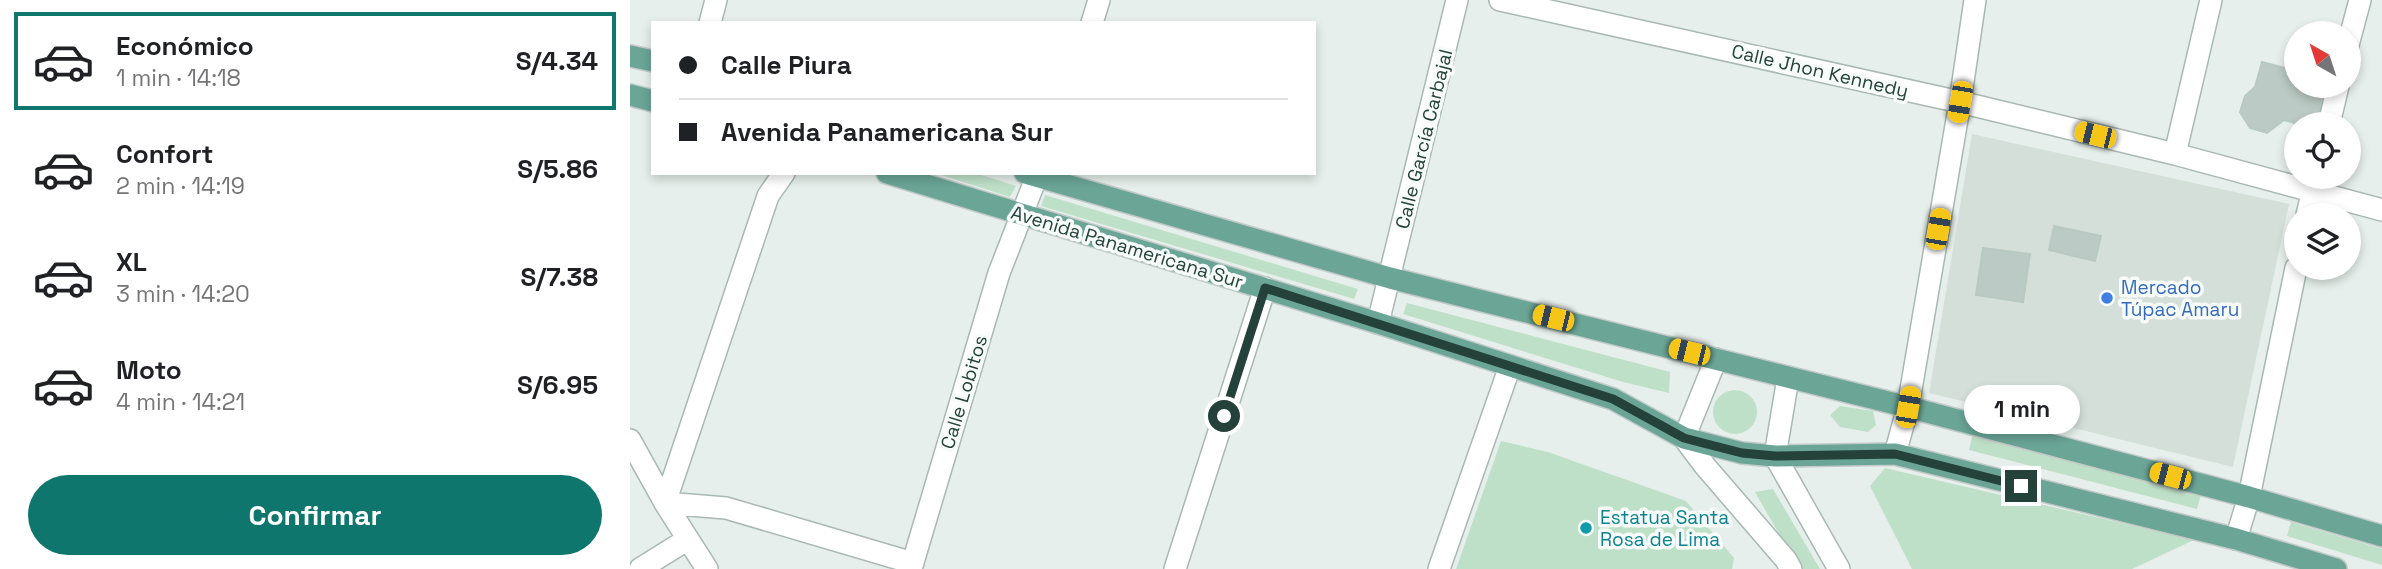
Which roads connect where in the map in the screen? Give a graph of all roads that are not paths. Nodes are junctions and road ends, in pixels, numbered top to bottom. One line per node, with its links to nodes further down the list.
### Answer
1 (716, 0): 8 (street)
2 (1099, 0): 9 (street)
3 (1457, 0): 25 (street, Calle García Carbajal)
4 (1500, 0): 15 (street, Calle Jhon Kennedy)
5 (1975, 0): 15 (street)
6 (2211, 0): 16 (street)
7 (2360, 0): 10 (street)
8 (711, 21)
9 (1093, 21)
10 (2354, 21)
11 (630, 56): 12 (main road)
12 (651, 61)
13 (630, 95): 14 (main road)
14 (651, 100)
15 (1960, 102): 16 (street, Calle Jhon Kennedy); 32 (street)
16 (2175, 154): 21 (street, Calle Jhon Kennedy)
17 (783, 175): 38 (street)
18 (893, 175): 24 (main road, Avenida Panamericana Sur)
19 (1033, 175): 24 (street, Calle Lobitos)
20 (1036, 175): 25 (main road)
21 (2284, 178)
22 (2327, 189): 23 (street, Calle Jhon Kennedy)
23 (2382, 210)
24 (1021, 216): 27 (main road, Avenida Panamericana Sur); 42 (street, Calle Lobitos)
25 (1390, 278): 28 (street, Calle García Carbajal); 29 (main road)
26 (2294, 280): 37 (street)
27 (1265, 288): 28 (main road, Avenida Panamericana Sur); 46 (street)
28 (1377, 323): 30 (main road, Avenida Panamericana Sur)
29 (1716, 359): 31 (main road); 33 (street)
30 (1510, 366): 33 (main road, Avenida Panamericana Sur); 47 (street)
31 (1788, 378): 32 (main road); 36 (street)
32 (1908, 407): 35 (street); 37 (main road)
33 (1684, 438): 36 (main road, Avenida Panamericana Sur); 43 (street)
34 (630, 440): 38 (street)
35 (1895, 454): 36 (main road, Avenida Panamericana Sur); 41 (main road, Avenida Panamericana Sur)
36 (1775, 456): 48 (street)
37 (2249, 497): 39 (main road); 41 (street)
38 (665, 503): 40 (street); 42 (street)
39 (2382, 536)
40 (688, 539): 44 (street); 45 (street)
41 (2235, 540): 49 (main road, Avenida Panamericana Sur)
42 (912, 566)
43 (1783, 566)
44 (640, 569)
45 (707, 569)
46 (1175, 569)
47 (1439, 569)
48 (1839, 569)
49 (2336, 569)

